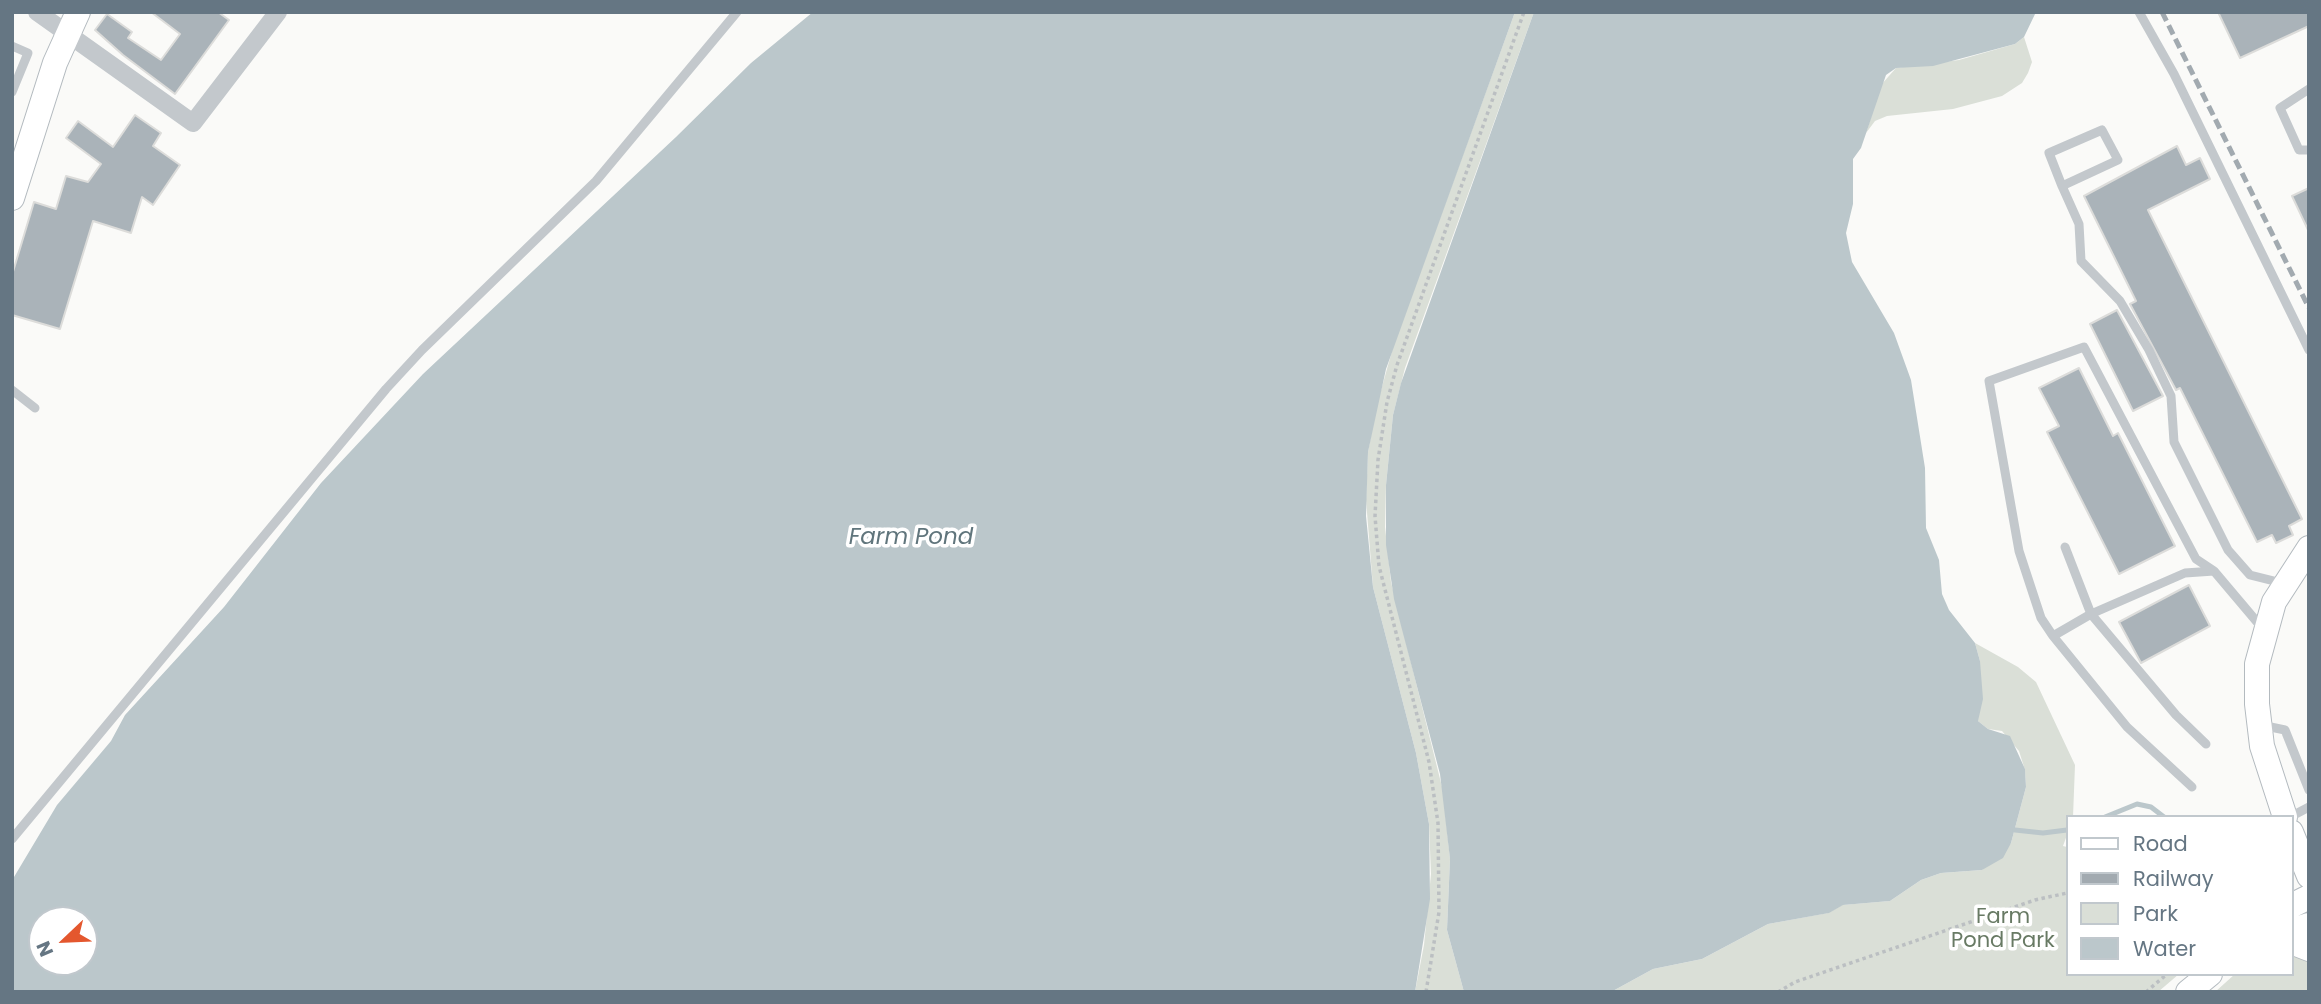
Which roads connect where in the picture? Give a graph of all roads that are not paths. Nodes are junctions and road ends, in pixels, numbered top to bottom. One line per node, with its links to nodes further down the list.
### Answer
1 (37, 12): 5 (street)
2 (278, 12): 5 (street)
3 (737, 12): 32 (lane)
4 (2139, 12): 12 (lane)
5 (73, 23): 11 (street)
6 (12, 46): 8 (lane)
7 (2309, 89): 9 (lane)
8 (12, 92)
9 (2309, 150)
10 (2062, 186): 10 (lane); 18 (lane)
11 (12, 198)
12 (2309, 350)
13 (12, 390): 14 (lane)
14 (35, 408)
15 (2065, 547): 19 (lane)
16 (2309, 548): 18 (street)
17 (2214, 571): 19 (lane); 20 (lane); 21 (lane)
18 (2284, 583): 20 (street)
19 (2091, 614): 21 (lane); 23 (lane)
20 (2264, 630): 22 (street)
21 (2053, 636): 25 (lane)
22 (2259, 725): 24 (street); 26 (lane)
23 (2206, 744)
24 (2270, 774): 28 (street); 29 (street)
25 (2192, 787)
26 (2309, 790)
27 (2309, 807): 30 (lane)
28 (2276, 815)
29 (2287, 815)
30 (2292, 815)
31 (2293, 836): 33 (street)
32 (12, 839)
33 (2306, 861)
34 (2309, 897): 35 (street)
35 (2293, 905)
36 (2208, 976): 37 (street)
37 (2188, 992)

